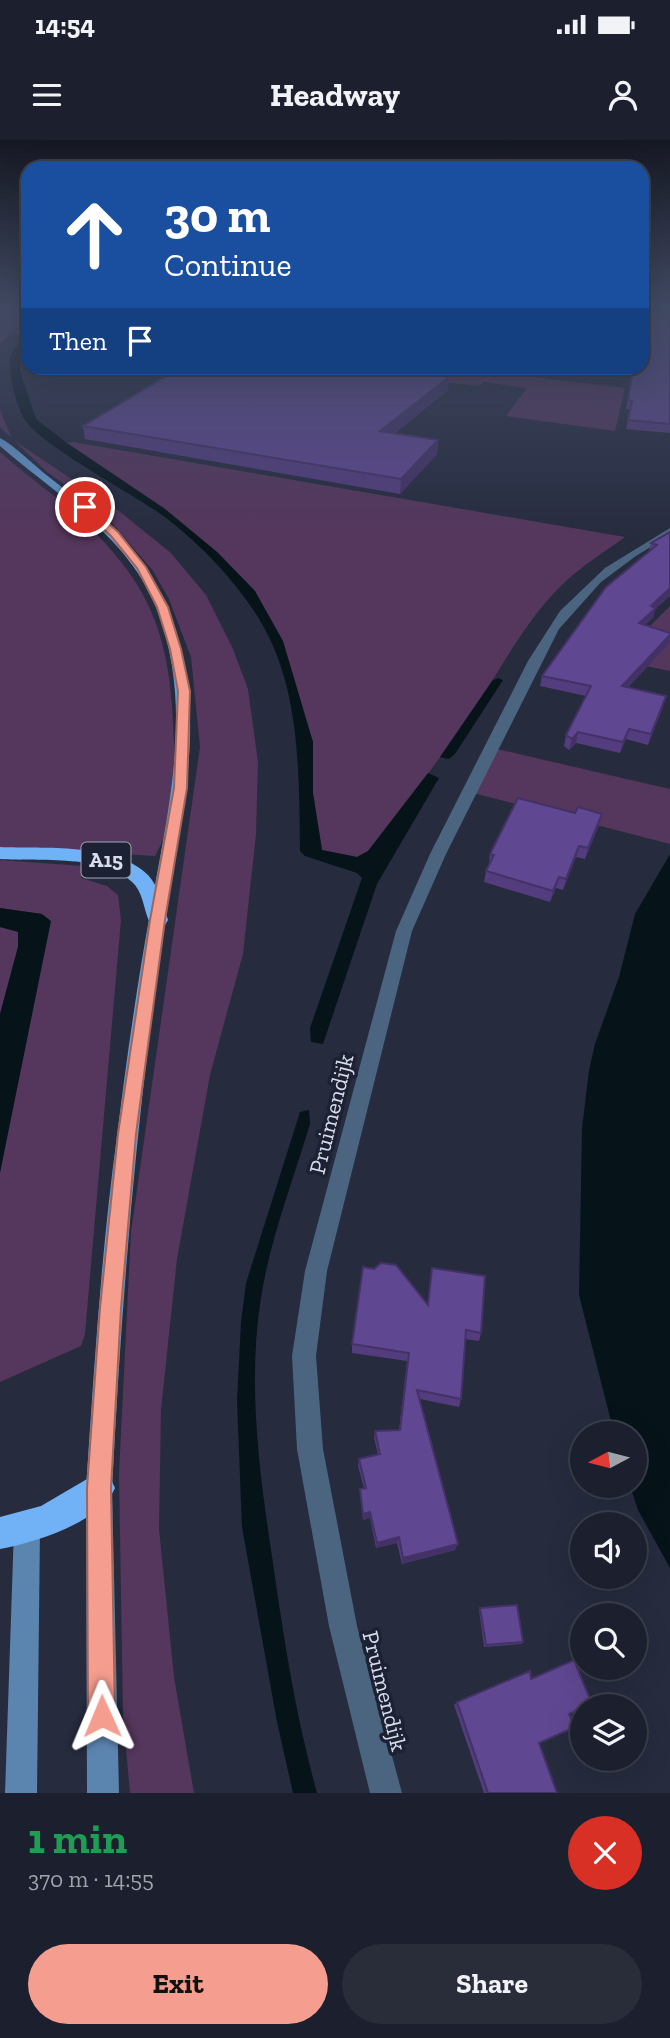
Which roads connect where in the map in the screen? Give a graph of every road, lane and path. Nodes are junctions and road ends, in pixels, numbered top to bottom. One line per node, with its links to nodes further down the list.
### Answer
1 (0, 441): 4 (main road)
2 (670, 531): 9 (street, Pruimendijk)
3 (0, 853): 4 (highway, A15)
4 (158, 920): 5 (main road)
5 (99, 1488): 6 (highway); 8 (main road)
6 (14, 1531): 7 (main road)
7 (21, 1793)
8 (103, 1793)
9 (386, 1793)

